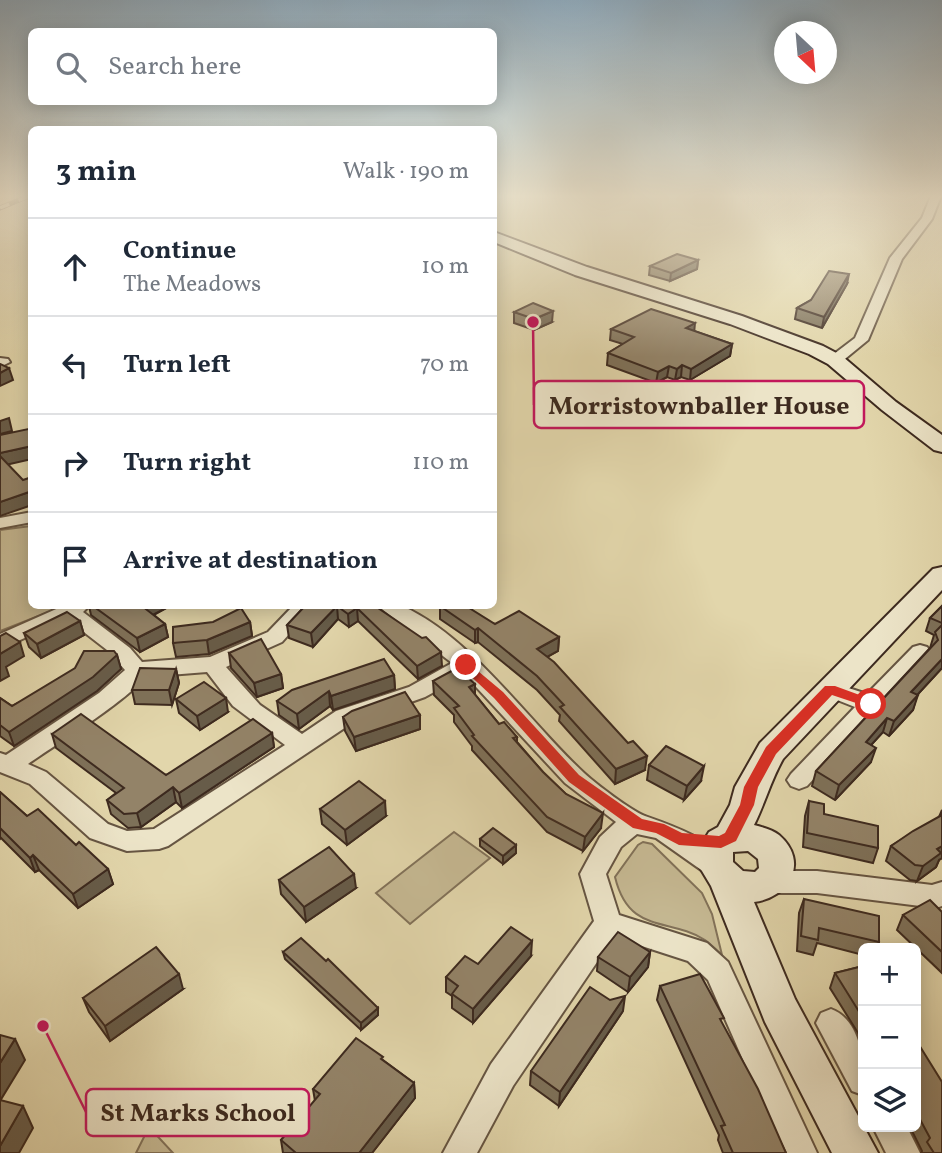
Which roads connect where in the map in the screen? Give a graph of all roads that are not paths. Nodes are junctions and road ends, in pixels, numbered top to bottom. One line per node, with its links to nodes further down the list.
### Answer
1 (527, 250): 3 (street)
2 (903, 250): 3 (street)
3 (835, 360): 4 (street)
4 (942, 444)
5 (28, 518): 6 (street)
6 (0, 523)
7 (942, 575): 17 (street)
8 (73, 609): 12 (street)
9 (75, 609): 16 (street)
10 (301, 609): 14 (street)
11 (393, 609): 15 (street)
12 (0, 642)
13 (920, 652): 18 (street)
14 (213, 664): 16 (street); 19 (street)
15 (466, 665): 19 (street); 23 (street)
16 (136, 670): 20 (street)
17 (830, 690): 18 (street); 22 (street)
18 (871, 704): 21 (street)
19 (303, 746): 20 (street)
20 (4, 764)
21 (799, 780)
22 (747, 805): 24 (street)
23 (638, 824): 24 (street); 26 (street)
24 (745, 867): 25 (street); 32 (street)
25 (940, 898)
26 (608, 923): 30 (street); 31 (street)
27 (831, 1023): 28 (street)
28 (858, 1071)
29 (892, 1132): 33 (street)
30 (459, 1153)
31 (801, 1153)
32 (856, 1153)
33 (904, 1153)

